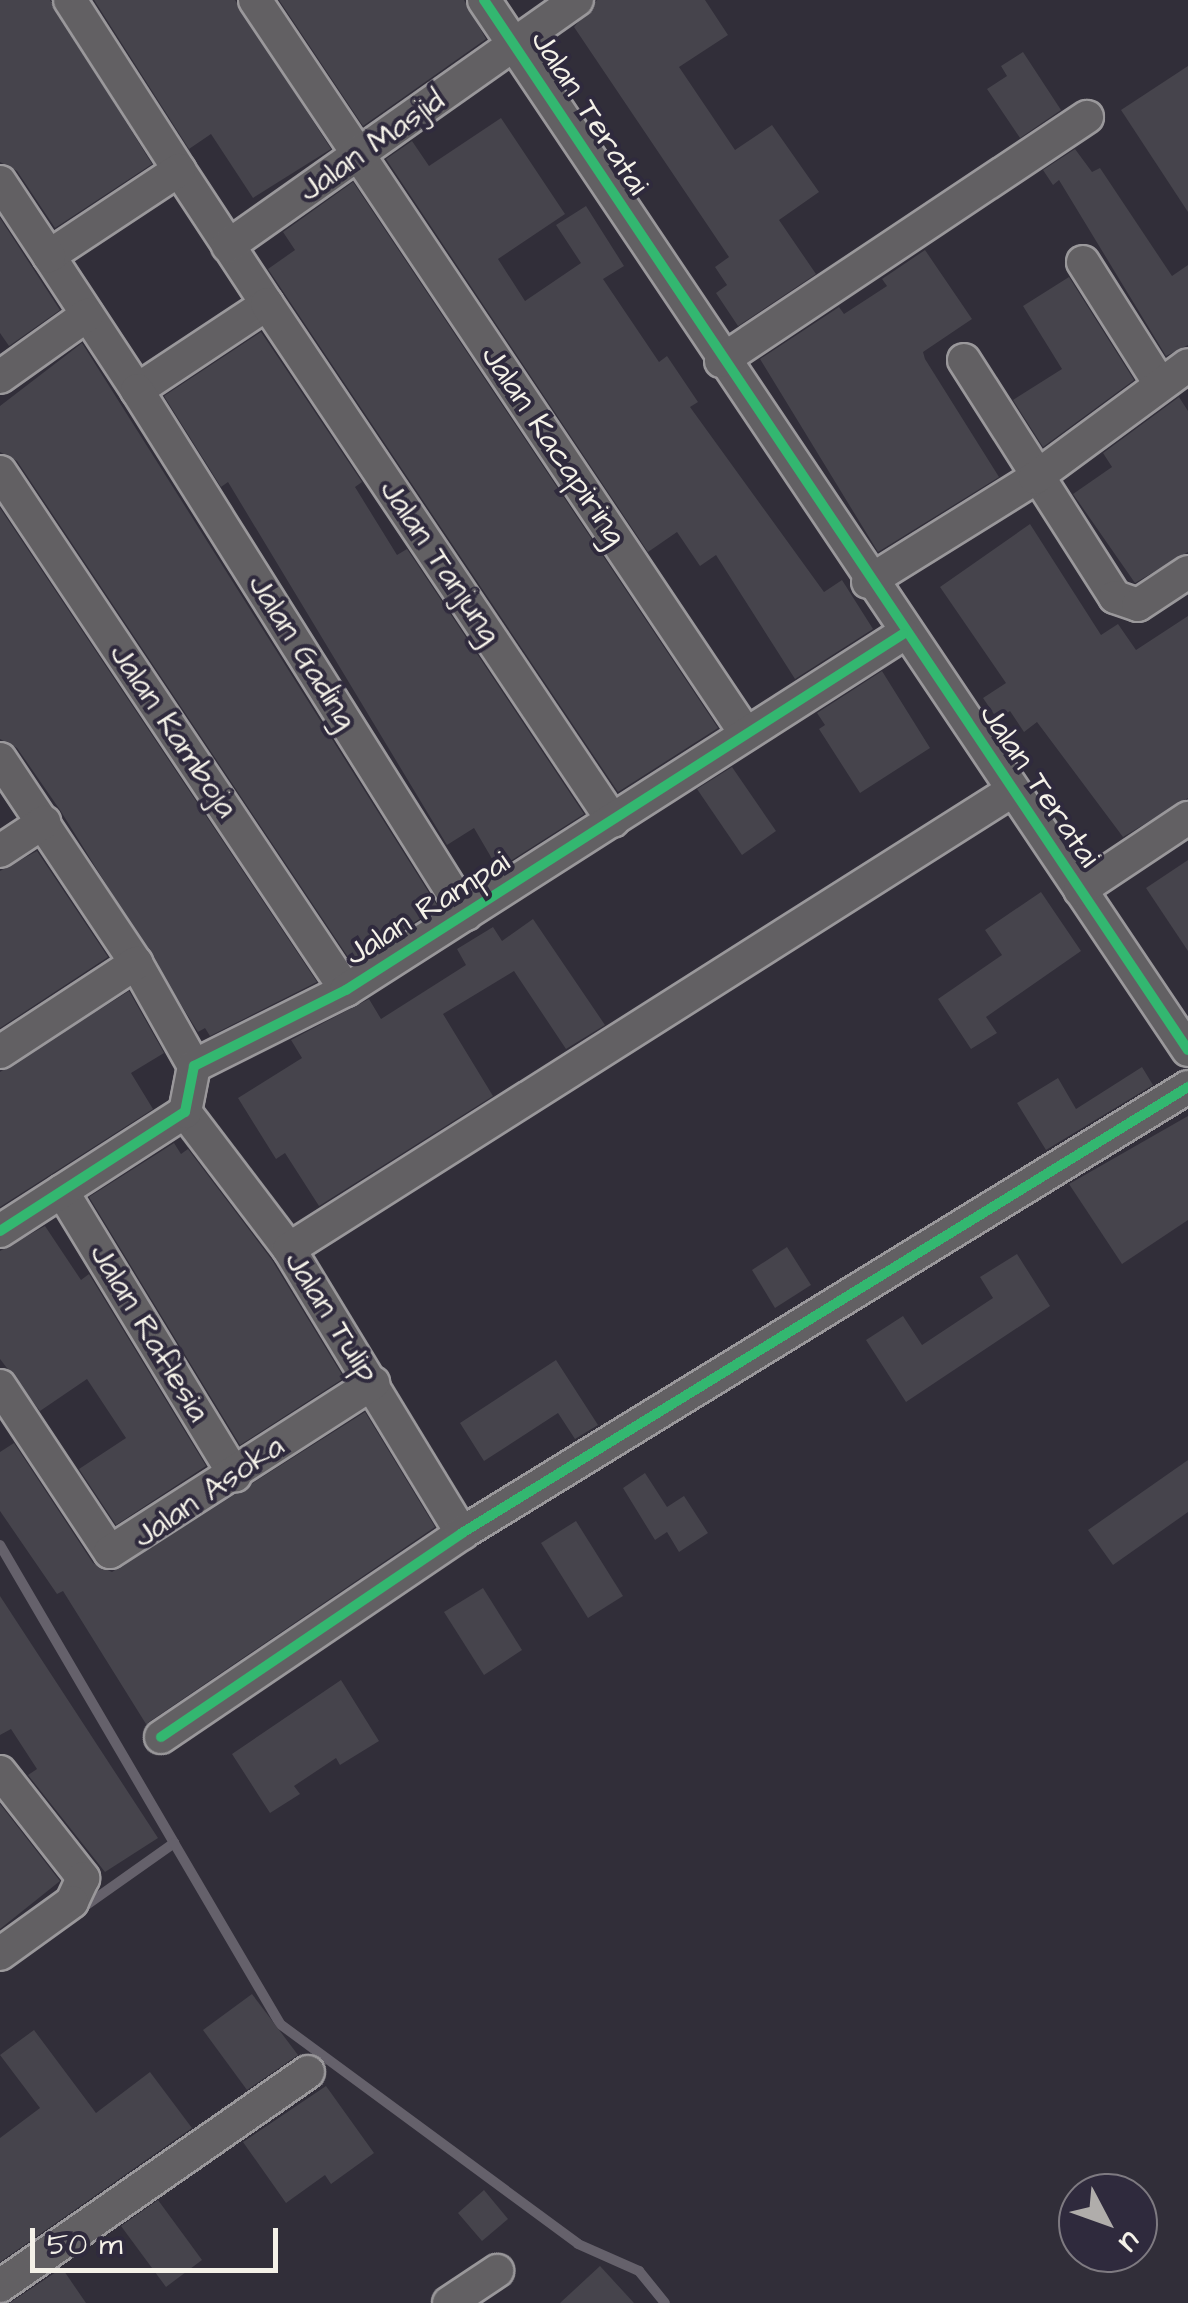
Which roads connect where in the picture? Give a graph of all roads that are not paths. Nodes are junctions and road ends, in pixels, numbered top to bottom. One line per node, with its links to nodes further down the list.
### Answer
1 (70, 0): 8 (street, Jalan Tanjung)
2 (255, 0): 7 (street, Jalan Kacapiring)
3 (484, 0): 5 (street, Jalan Teratai)
4 (577, 0): 5 (street, Jalan Masjid)
5 (514, 44): 7 (street, Jalan Masjid); 16 (street, Jalan Teratai)
6 (1086, 116): 16 (street)
7 (360, 156): 10 (street, Jalan Masjid); 26 (street, Jalan Kacapiring)
8 (178, 170): 10 (street, Jalan Tanjung); 11 (street)
9 (0, 182): 11 (street, Jalan Gading)
10 (228, 246): 13 (street, Jalan Tanjung)
11 (49, 256): 14 (street, Jalan Gading)
12 (1083, 262): 19 (street)
13 (266, 304): 20 (street); 30 (street, Jalan Tanjung)
14 (88, 315): 18 (street); 20 (street, Jalan Gading)
15 (964, 360): 22 (street)
16 (722, 361): 24 (street, Jalan Teratai)
17 (1188, 365): 19 (street)
18 (0, 377)
19 (1160, 384): 22 (street)
20 (137, 390): 34 (street, Jalan Gading)
21 (0, 472): 36 (street, Jalan Kamboja)
22 (1035, 478): 23 (street); 24 (street)
23 (1188, 572)
24 (868, 582): 25 (street, Jalan Teratai)
25 (904, 634): 26 (street, Jalan Rampai); 28 (street, Jalan Teratai)
26 (746, 734): 30 (street, Jalan Rampai)
27 (0, 759): 31 (street)
28 (1013, 790): 33 (street, Jalan Teratai); 44 (street)
29 (1188, 818): 33 (street)
30 (613, 820): 34 (street, Jalan Rampai)
31 (44, 822): 32 (street); 35 (street)
32 (0, 851)
33 (1080, 890): 37 (street, Jalan Teratai)
34 (466, 914): 36 (street, Jalan Rampai)
35 (136, 962): 38 (street); 39 (street)
36 (346, 990): 39 (street, Jalan Rampai)
37 (1188, 1050)
38 (0, 1052)
39 (194, 1066): 41 (street)
40 (1188, 1087): 48 (street)
41 (185, 1112): 42 (street); 44 (street, Jalan Tulip)
42 (62, 1191): 43 (street); 47 (street, Jalan Raflesia)
43 (0, 1231)
44 (289, 1248): 45 (street, Jalan Tulip)
45 (373, 1383): 47 (street, Jalan Asoka); 48 (street, Jalan Tulip)
46 (0, 1386): 47 (street, Jalan Asoka)
47 (235, 1475)
48 (462, 1533): 49 (street)
49 (161, 1737)
50 (0, 1772): 51 (street)
51 (0, 1954)
52 (308, 2072): 54 (street)
53 (498, 2271): 55 (street)
54 (0, 2286)
55 (449, 2303)

